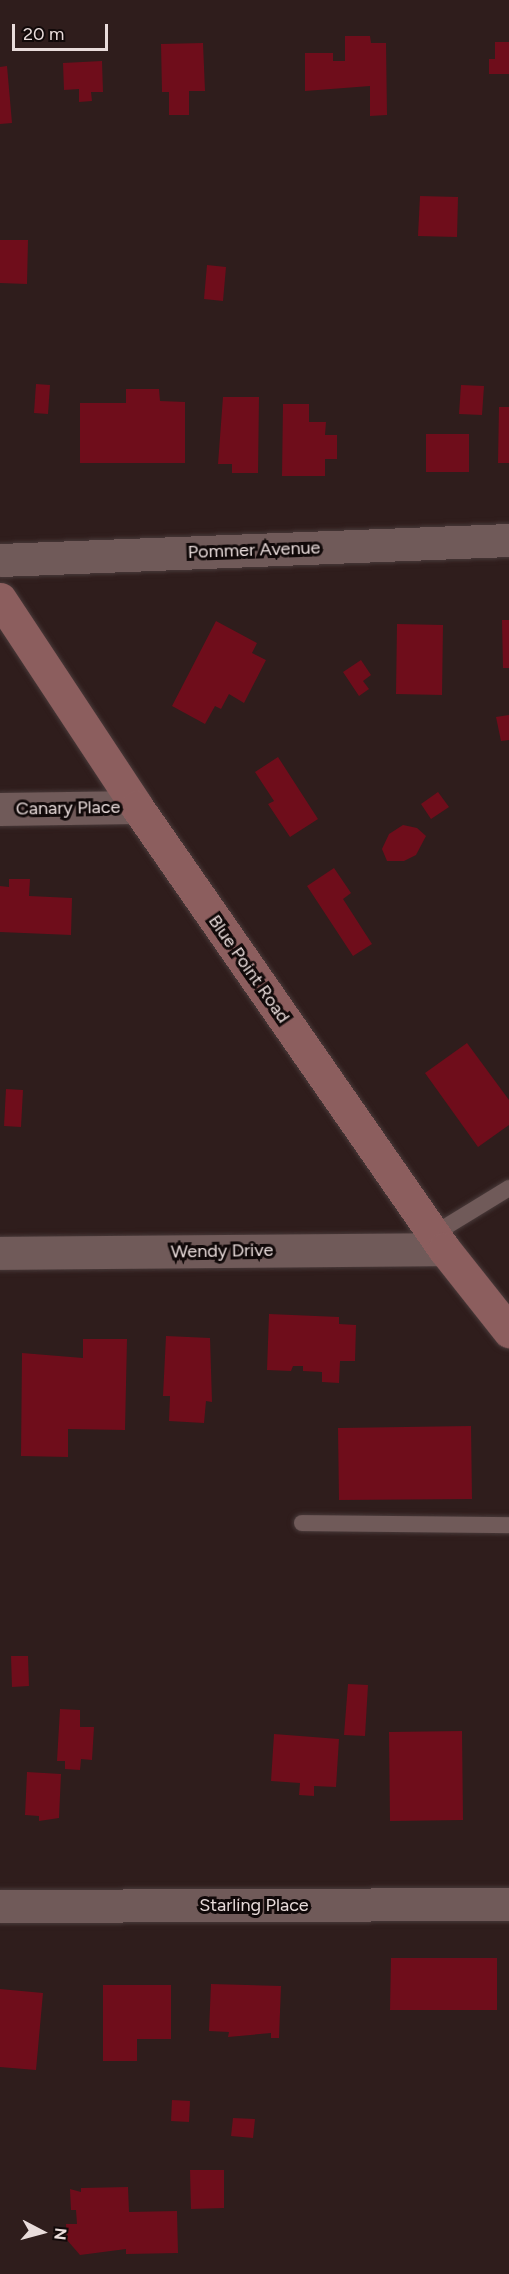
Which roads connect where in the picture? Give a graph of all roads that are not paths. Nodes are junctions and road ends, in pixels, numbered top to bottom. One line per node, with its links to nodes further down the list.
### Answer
1 (509, 540): 2 (street, Pommer Avenue)
2 (0, 560)
3 (0, 599): 4 (street, Blue Point Road)
4 (137, 807): 5 (street, Canary Place); 7 (street, Blue Point Road)
5 (0, 809)
6 (509, 1188): 7 (lane)
7 (439, 1241): 8 (street, Wendy Drive); 9 (street, Blue Point Road)
8 (0, 1253)
9 (509, 1331)
10 (302, 1523): 11 (lane)
11 (509, 1525)
12 (509, 1904): 13 (street, Starling Place)
13 (0, 1906)

